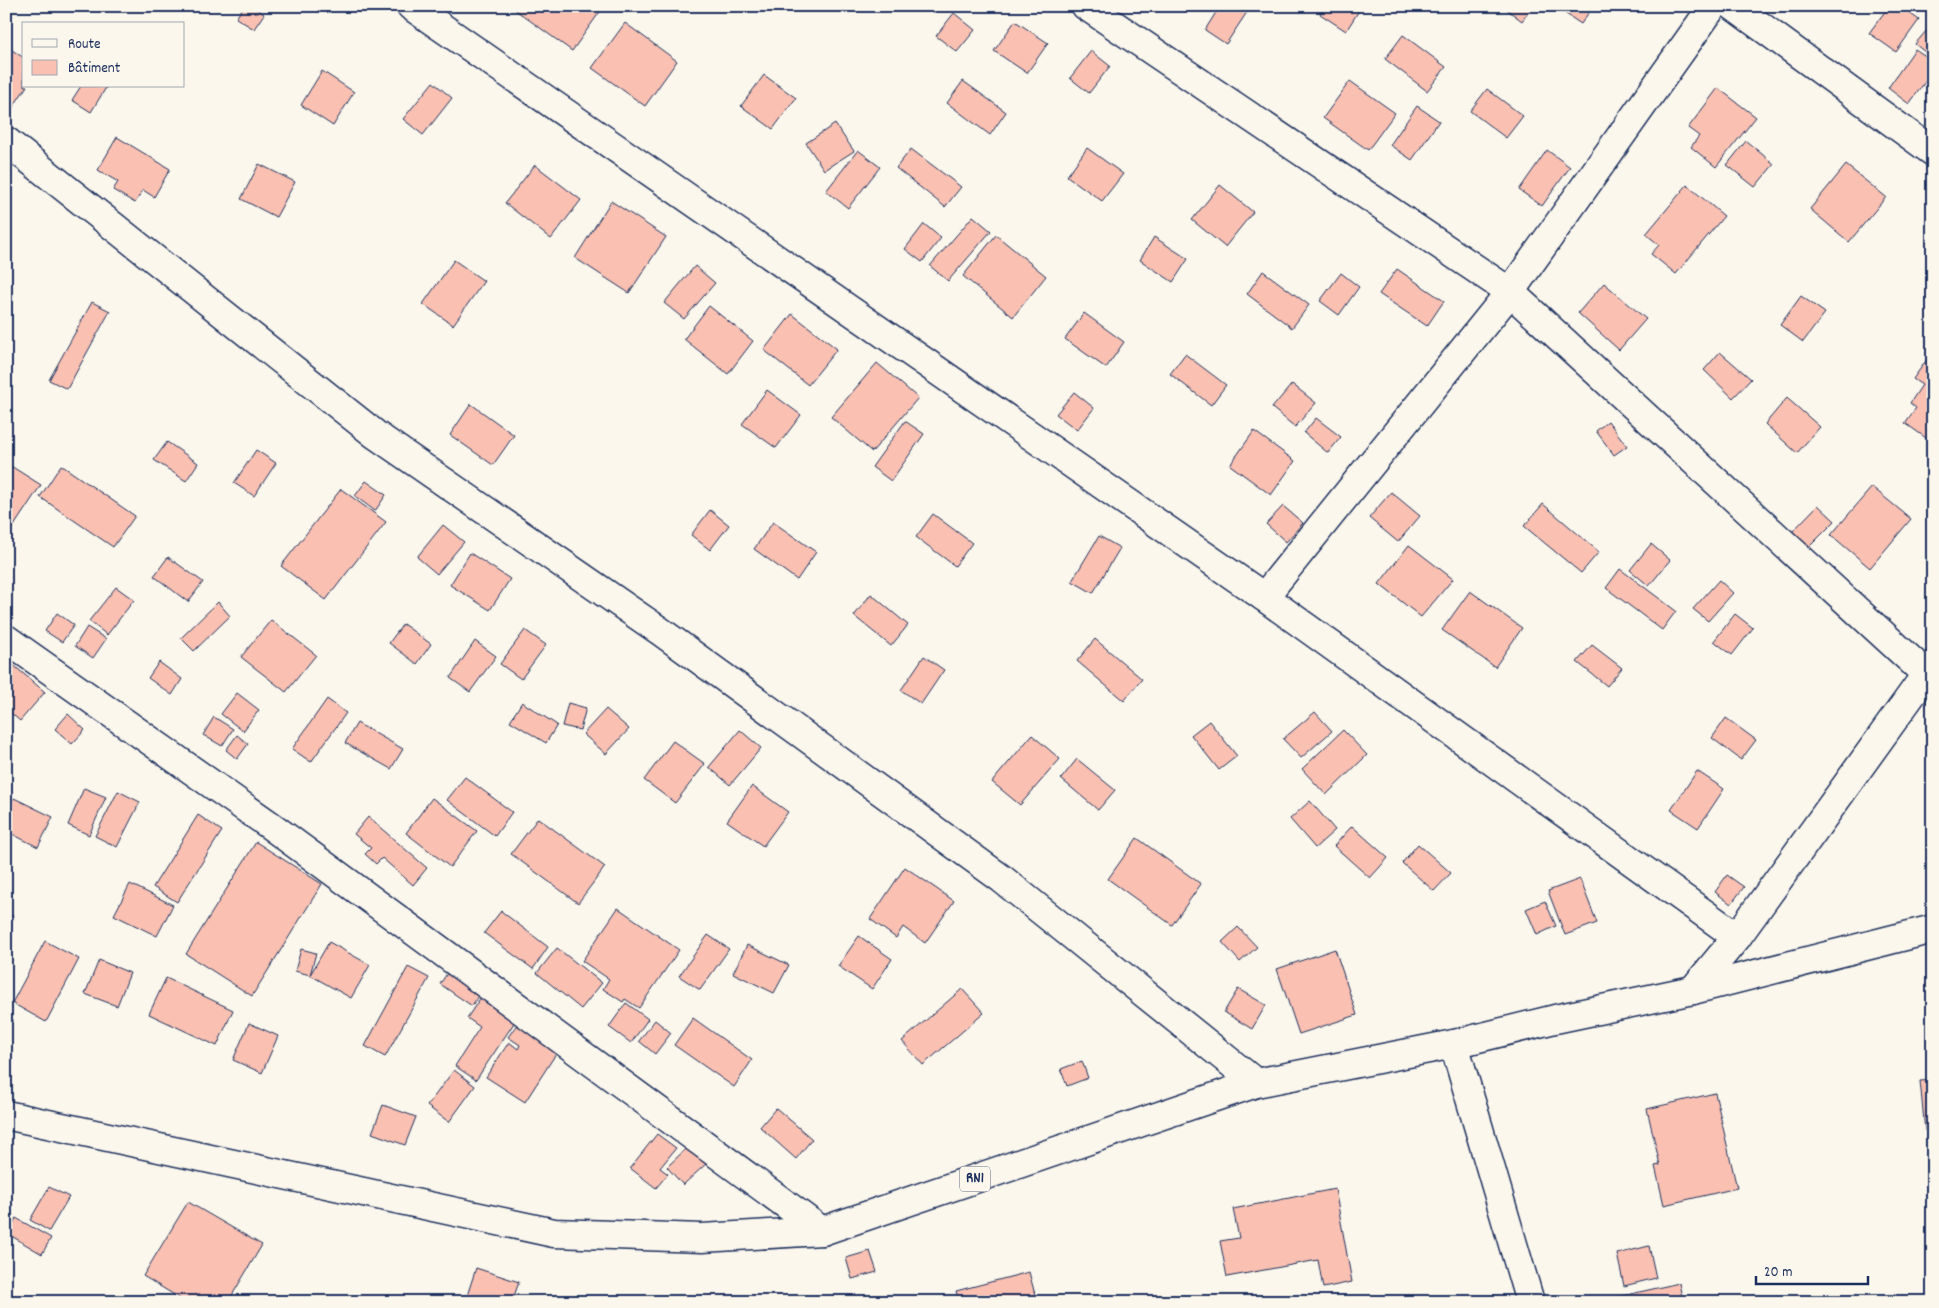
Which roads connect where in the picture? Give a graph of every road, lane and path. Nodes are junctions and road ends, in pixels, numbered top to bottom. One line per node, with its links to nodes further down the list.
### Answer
1 (411, 6): 8 (main road)
2 (1086, 6): 7 (main road)
3 (1713, 6): 7 (main road)
4 (1733, 6): 6 (main road)
5 (6, 141): 15 (main road)
6 (1933, 152)
7 (1510, 292): 8 (main road); 10 (main road)
8 (1264, 597): 12 (main road)
9 (6, 639): 17 (main road)
10 (1929, 670): 12 (main road)
11 (1933, 929): 13 (main road, RN1)
12 (1737, 936): 13 (main road)
13 (1693, 990): 14 (main road, RN1)
14 (1454, 1044): 15 (main road, RN1); 18 (main road)
15 (1256, 1083): 17 (main road, RN1)
16 (6, 1115): 17 (main road, RN1)
17 (822, 1231)
18 (1530, 1302)

